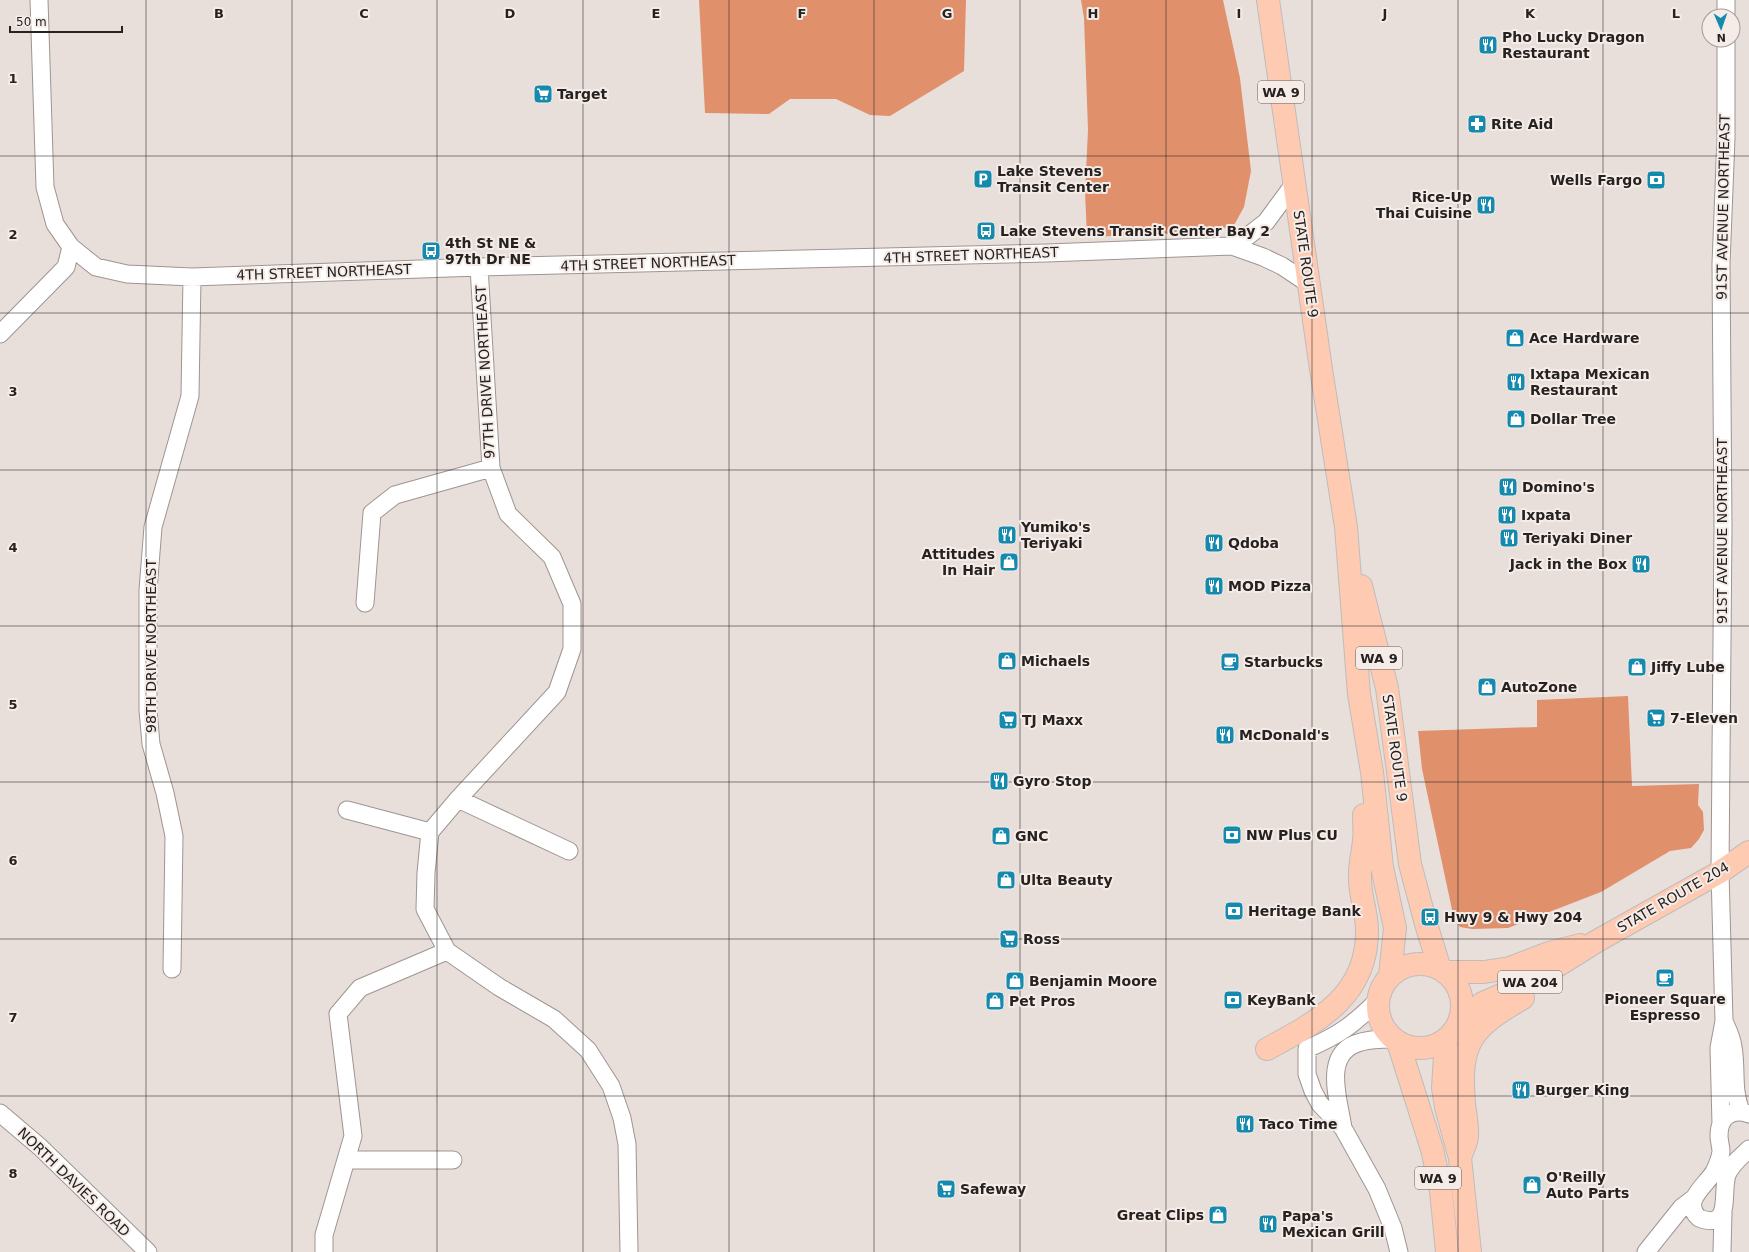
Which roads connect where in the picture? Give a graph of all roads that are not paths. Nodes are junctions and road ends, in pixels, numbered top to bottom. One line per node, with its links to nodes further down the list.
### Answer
1 (39, 0): 6 (street, 4TH STREET NORTHEAST)
2 (1268, 0): 4 (main road, STATE ROUTE 9 / WA 9)
3 (1726, 48): 20 (street, 91ST AVENUE NORTHEAST)
4 (1294, 184): 5 (street); 9 (main road, STATE ROUTE 9 / WA 9)
5 (1232, 246): 7 (street, 4TH STREET NORTHEAST); 9 (street)
6 (71, 247): 8 (street, 4TH STREET NORTHEAST); 10 (street)
7 (479, 267): 8 (street, 4TH STREET NORTHEAST); 11 (street, 97TH DRIVE NORTHEAST)
8 (192, 277): 23 (street, 98TH DRIVE NORTHEAST)
9 (1309, 284): 12 (main road, STATE ROUTE 9 / WA 9)
10 (0, 334)
11 (491, 468): 13 (street); 15 (street, 97TH DRIVE NORTHEAST)
12 (1346, 527): 14 (main road, STATE ROUTE 9 / WA 9); 24 (main road, STATE ROUTE 9 / WA 9)
13 (365, 603)
14 (1368, 746): 25 (main road, STATE ROUTE 9 / WA 9); 31 (main road)
15 (458, 799): 17 (street, 97TH DRIVE NORTHEAST); 18 (street)
16 (347, 810): 17 (street)
17 (430, 832): 22 (street)
18 (568, 851)
19 (1749, 852): 20 (main road, STATE ROUTE 204 / WA 204)
20 (1720, 872): 21 (main road, STATE ROUTE 204 / WA 204); 28 (street, 91ST AVENUE NORTHEAST)
21 (1597, 941): 24 (main road, STATE ROUTE 204 / WA 204); 27 (main road, STATE ROUTE 204 / WA 204); 37 (main road)
22 (447, 951): 38 (street); 45 (street)
23 (172, 969)
24 (1443, 970): 25 (main road); 27 (main road)
25 (1390, 975): 26 (main road)
26 (1377, 1001): 29 (main road); 35 (street)
27 (1461, 1019): 30 (main road)
28 (1724, 1021): 33 (street, 91ST AVENUE NORTHEAST); 34 (street, 91ST AVENUE NORTHEAST)
29 (1395, 1040): 30 (main road); 35 (street); 47 (main road, WA 9)
30 (1446, 1040): 37 (main road, WA 9)
31 (1267, 1049)
32 (0, 1113): 43 (street, NORTH DAVIES ROAD)
33 (1745, 1113): 34 (street)
34 (1721, 1124): 40 (street, 91ST AVENUE NORTHEAST)
35 (1343, 1128): 46 (street)
36 (1749, 1149): 41 (street)
37 (1460, 1158): 48 (main road, WA 9)
38 (346, 1160): 39 (street); 44 (street)
39 (453, 1160)
40 (1698, 1211): 41 (street); 42 (street); 49 (street)
41 (1724, 1212): 42 (street)
42 (1722, 1249)
43 (148, 1252)
44 (324, 1252)
45 (629, 1252)
46 (1399, 1252)
47 (1447, 1252)
48 (1470, 1252)
49 (1646, 1252)

